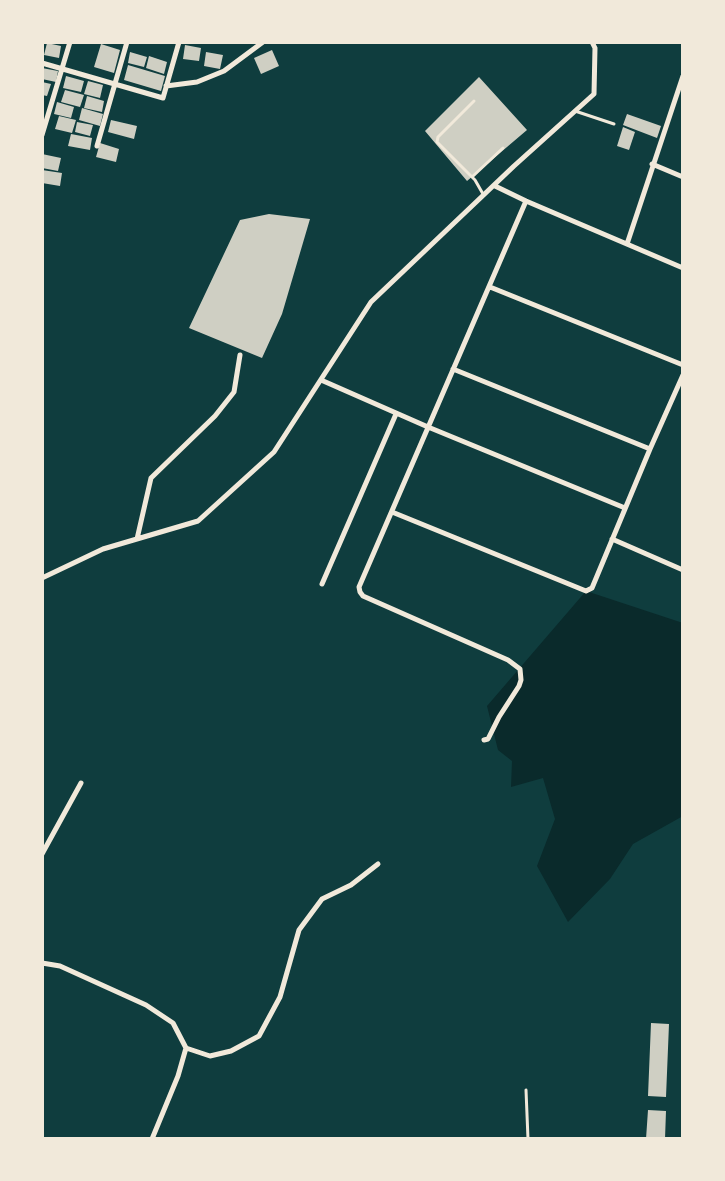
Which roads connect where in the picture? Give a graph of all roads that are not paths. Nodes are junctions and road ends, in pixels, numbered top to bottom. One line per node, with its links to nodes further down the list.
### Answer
1 (70, 42): 7 (street)
2 (127, 42): 9 (street)
3 (179, 42): 10 (street)
4 (263, 42): 10 (street)
5 (592, 42): 12 (street)
6 (42, 63): 7 (street)
7 (62, 69): 9 (street); 14 (street)
8 (683, 76): 17 (street)
9 (115, 84): 10 (street); 15 (street)
10 (166, 86)
11 (474, 101): 18 (lane)
12 (575, 111): 13 (lane); 20 (street)
13 (614, 124)
14 (42, 135)
15 (97, 146)
16 (503, 148): 18 (lane)
17 (652, 164): 19 (street); 23 (street)
18 (472, 177): 21 (lane)
19 (683, 177)
20 (495, 186): 21 (street); 22 (street)
21 (484, 196): 30 (street)
22 (526, 201): 23 (street); 25 (street)
23 (627, 244): 24 (street)
24 (683, 268)
25 (490, 287): 27 (street); 28 (street)
26 (240, 355): 37 (street)
27 (683, 365)
28 (453, 369): 32 (street); 33 (street)
29 (683, 375): 33 (street)
30 (321, 380): 31 (street); 37 (street)
31 (396, 414): 32 (street); 40 (street)
32 (428, 428): 34 (street); 35 (street)
33 (650, 449): 34 (street)
34 (625, 508): 36 (street)
35 (392, 512): 36 (street); 41 (street)
36 (612, 538): 38 (street)
37 (137, 539): 39 (street)
38 (683, 570)
39 (42, 578)
40 (322, 584)
41 (484, 740)
42 (81, 783): 43 (street)
43 (42, 854)
44 (378, 864): 46 (street)
45 (42, 963): 46 (street)
46 (186, 1048): 48 (street)
47 (525, 1090): 49 (lane)
48 (152, 1139)
49 (528, 1139)

